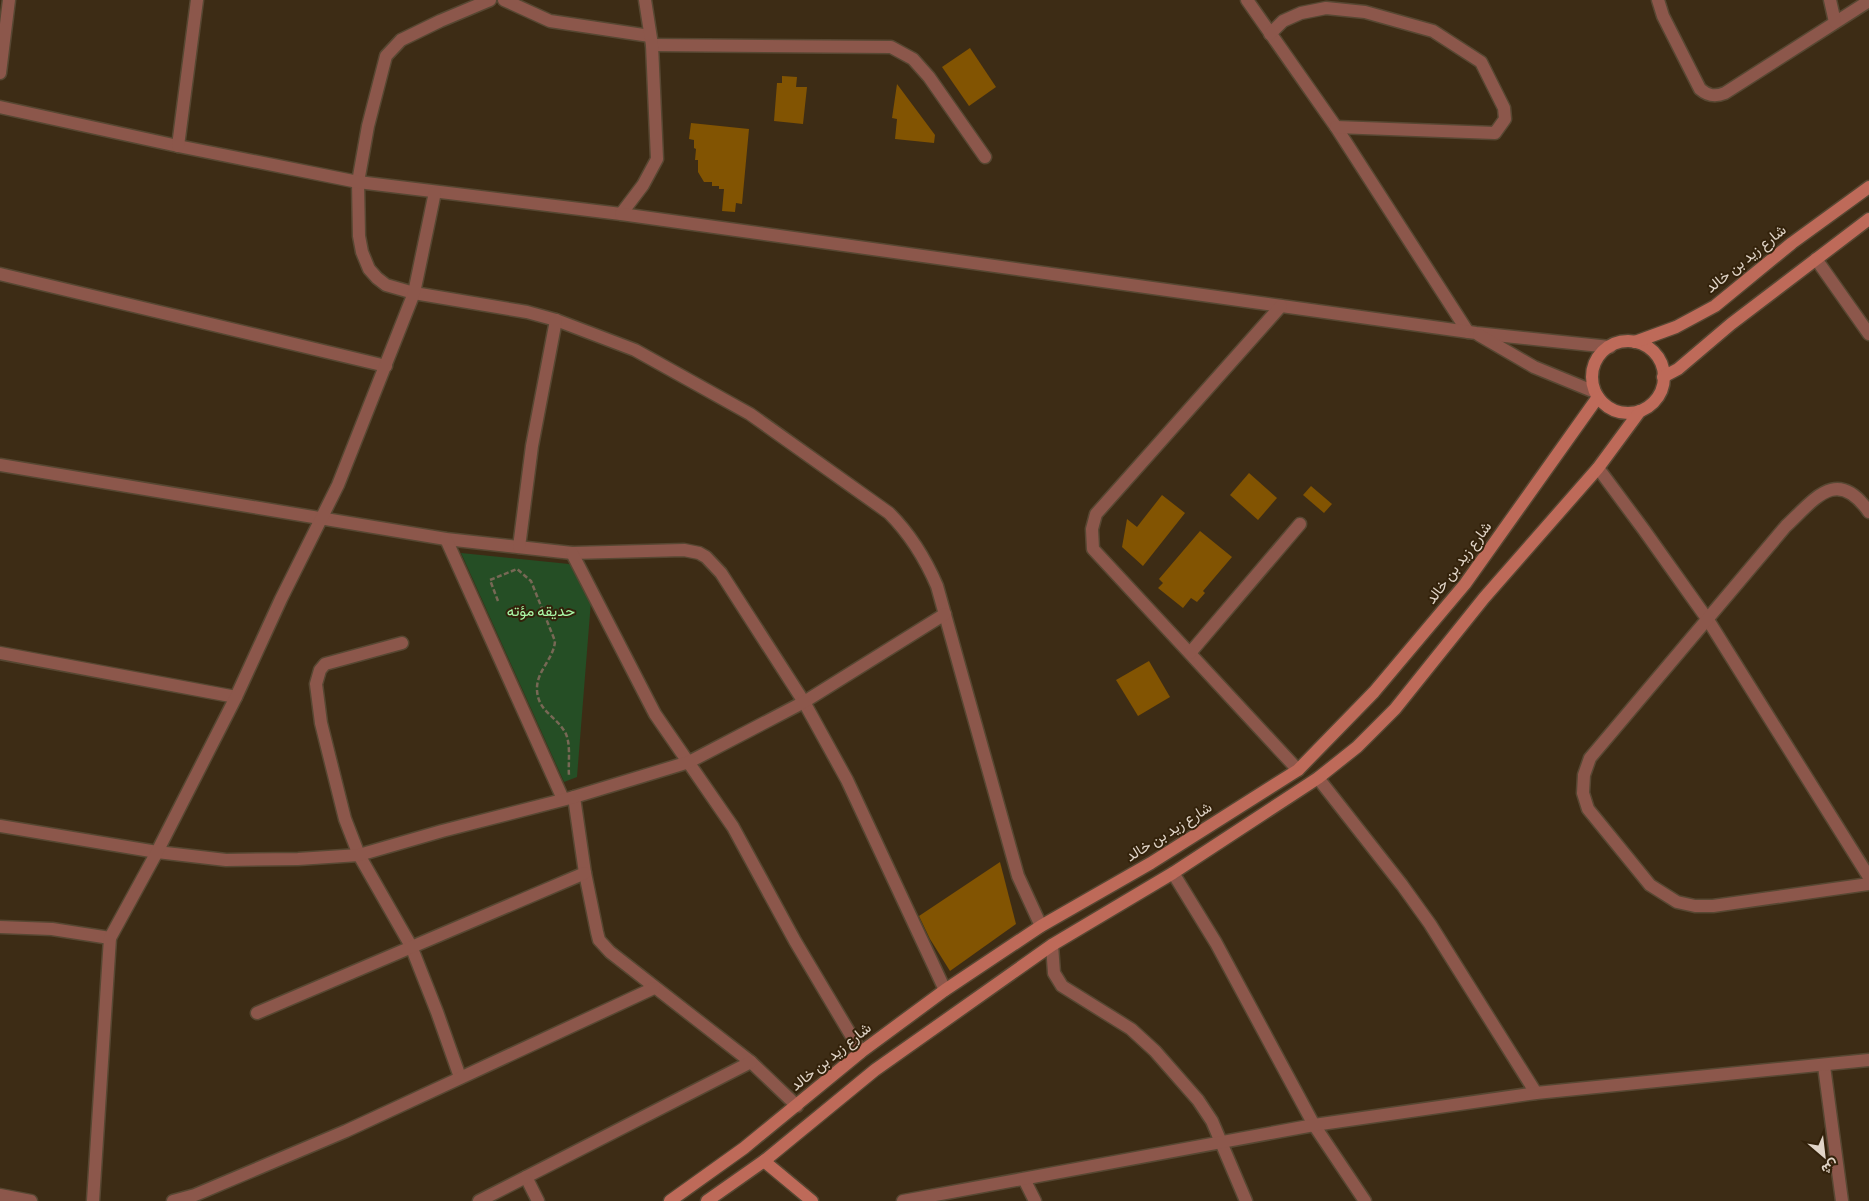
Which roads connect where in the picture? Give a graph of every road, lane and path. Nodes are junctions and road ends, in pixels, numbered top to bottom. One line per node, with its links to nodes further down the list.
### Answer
1 (9, 0): 13 (street)
2 (197, 0): 16 (street)
3 (490, 0): 18 (street)
4 (504, 0): 12 (street)
5 (645, 0): 12 (street)
6 (1247, 0): 11 (street)
7 (1658, 0): 10 (street)
8 (1830, 0): 10 (street)
9 (1869, 1): 10 (street)
10 (1835, 22)
11 (1270, 34): 15 (street); 15 (street)
12 (651, 41): 17 (street); 21 (street)
13 (0, 73)
14 (0, 107): 16 (street)
15 (1336, 127): 28 (street)
16 (178, 146): 18 (street)
17 (985, 157)
18 (358, 182): 20 (street); 25 (street)
19 (1869, 187): 30 (main road, شارع زيد بن خالد)
20 (435, 192): 21 (street); 25 (street)
21 (621, 214): 26 (street)
22 (1869, 219): 23 (main road)
23 (1816, 260): 29 (street); 33 (main road)
24 (0, 274): 32 (street)
25 (414, 293): 27 (street); 32 (street)
26 (1281, 306): 28 (street); 49 (street)
27 (556, 320): 42 (street); 45 (street)
28 (1472, 333): 31 (street); 34 (street)
29 (1869, 334)
30 (1635, 342): 31 (main road); 33 (main road)
31 (1610, 346): 34 (main road)
32 (386, 366): 39 (street)
33 (1663, 377): 35 (main road)
34 (1597, 395): 35 (main road); 53 (main road, شارع زيد بن خالد)
35 (1640, 411): 37 (main road)
36 (0, 465): 39 (street)
37 (1598, 468): 46 (street); 54 (main road)
38 (1869, 512): 46 (street)
39 (322, 518): 41 (street); 50 (street)
40 (1300, 524): 49 (street)
41 (446, 539): 42 (street); 56 (street)
42 (518, 547): 43 (street)
43 (572, 553): 51 (street); 52 (street)
44 (498, 601): 55 (path)
45 (945, 614): 51 (street); 64 (street)
46 (1708, 620): 62 (street); 63 (street)
47 (402, 643): 59 (street)
48 (0, 653): 50 (street)
49 (1190, 653): 53 (street)
50 (236, 697): 58 (street)
51 (804, 702): 52 (street); 70 (street)
52 (689, 762): 56 (street); 72 (street)
53 (1298, 770): 64 (main road, شارع زيد بن خالد)
54 (1318, 778): 61 (main road); 77 (street)
55 (569, 780)
56 (568, 798): 59 (street); 60 (street)
57 (0, 826): 58 (street)
58 (157, 852): 59 (street); 66 (street)
59 (359, 855): 68 (street)
60 (585, 873): 68 (street); 69 (street)
61 (1173, 873): 67 (main road); 79 (street)
62 (1869, 877)
63 (1869, 884)
64 (1041, 926): 70 (main road, شارع زيد بن خالد)
65 (0, 927): 66 (street)
66 (110, 938): 86 (street)
67 (1052, 945): 80 (street); 81 (main road)
68 (411, 946): 71 (street); 76 (street)
69 (654, 988): 74 (street); 76 (street)
70 (945, 990): 72 (main road, شارع زيد بن خالد)
71 (256, 1013)
72 (861, 1052): 78 (main road, شارع زيد بن خالد)
73 (1869, 1060): 75 (street)
74 (751, 1062): 78 (street); 82 (street)
75 (1824, 1066): 77 (street); 97 (street)
76 (460, 1077): 87 (street)
77 (1536, 1092): 79 (street)
78 (797, 1106): 90 (main road, شارع زيد بن خالد)
79 (1314, 1125): 80 (street); 96 (street)
80 (1221, 1142): 83 (street); 95 (street)
81 (764, 1161): 91 (main road); 92 (main road)
82 (526, 1177): 88 (street); 89 (street)
83 (1024, 1179): 93 (street); 94 (street)
84 (0, 1195): 85 (street)
85 (31, 1201)
86 (93, 1201)
87 (174, 1201)
88 (479, 1201)
89 (538, 1201)
90 (670, 1201)
91 (707, 1201)
92 (812, 1201)
93 (903, 1201)
94 (1035, 1201)
95 (1246, 1201)
96 (1365, 1201)
97 (1842, 1201)

